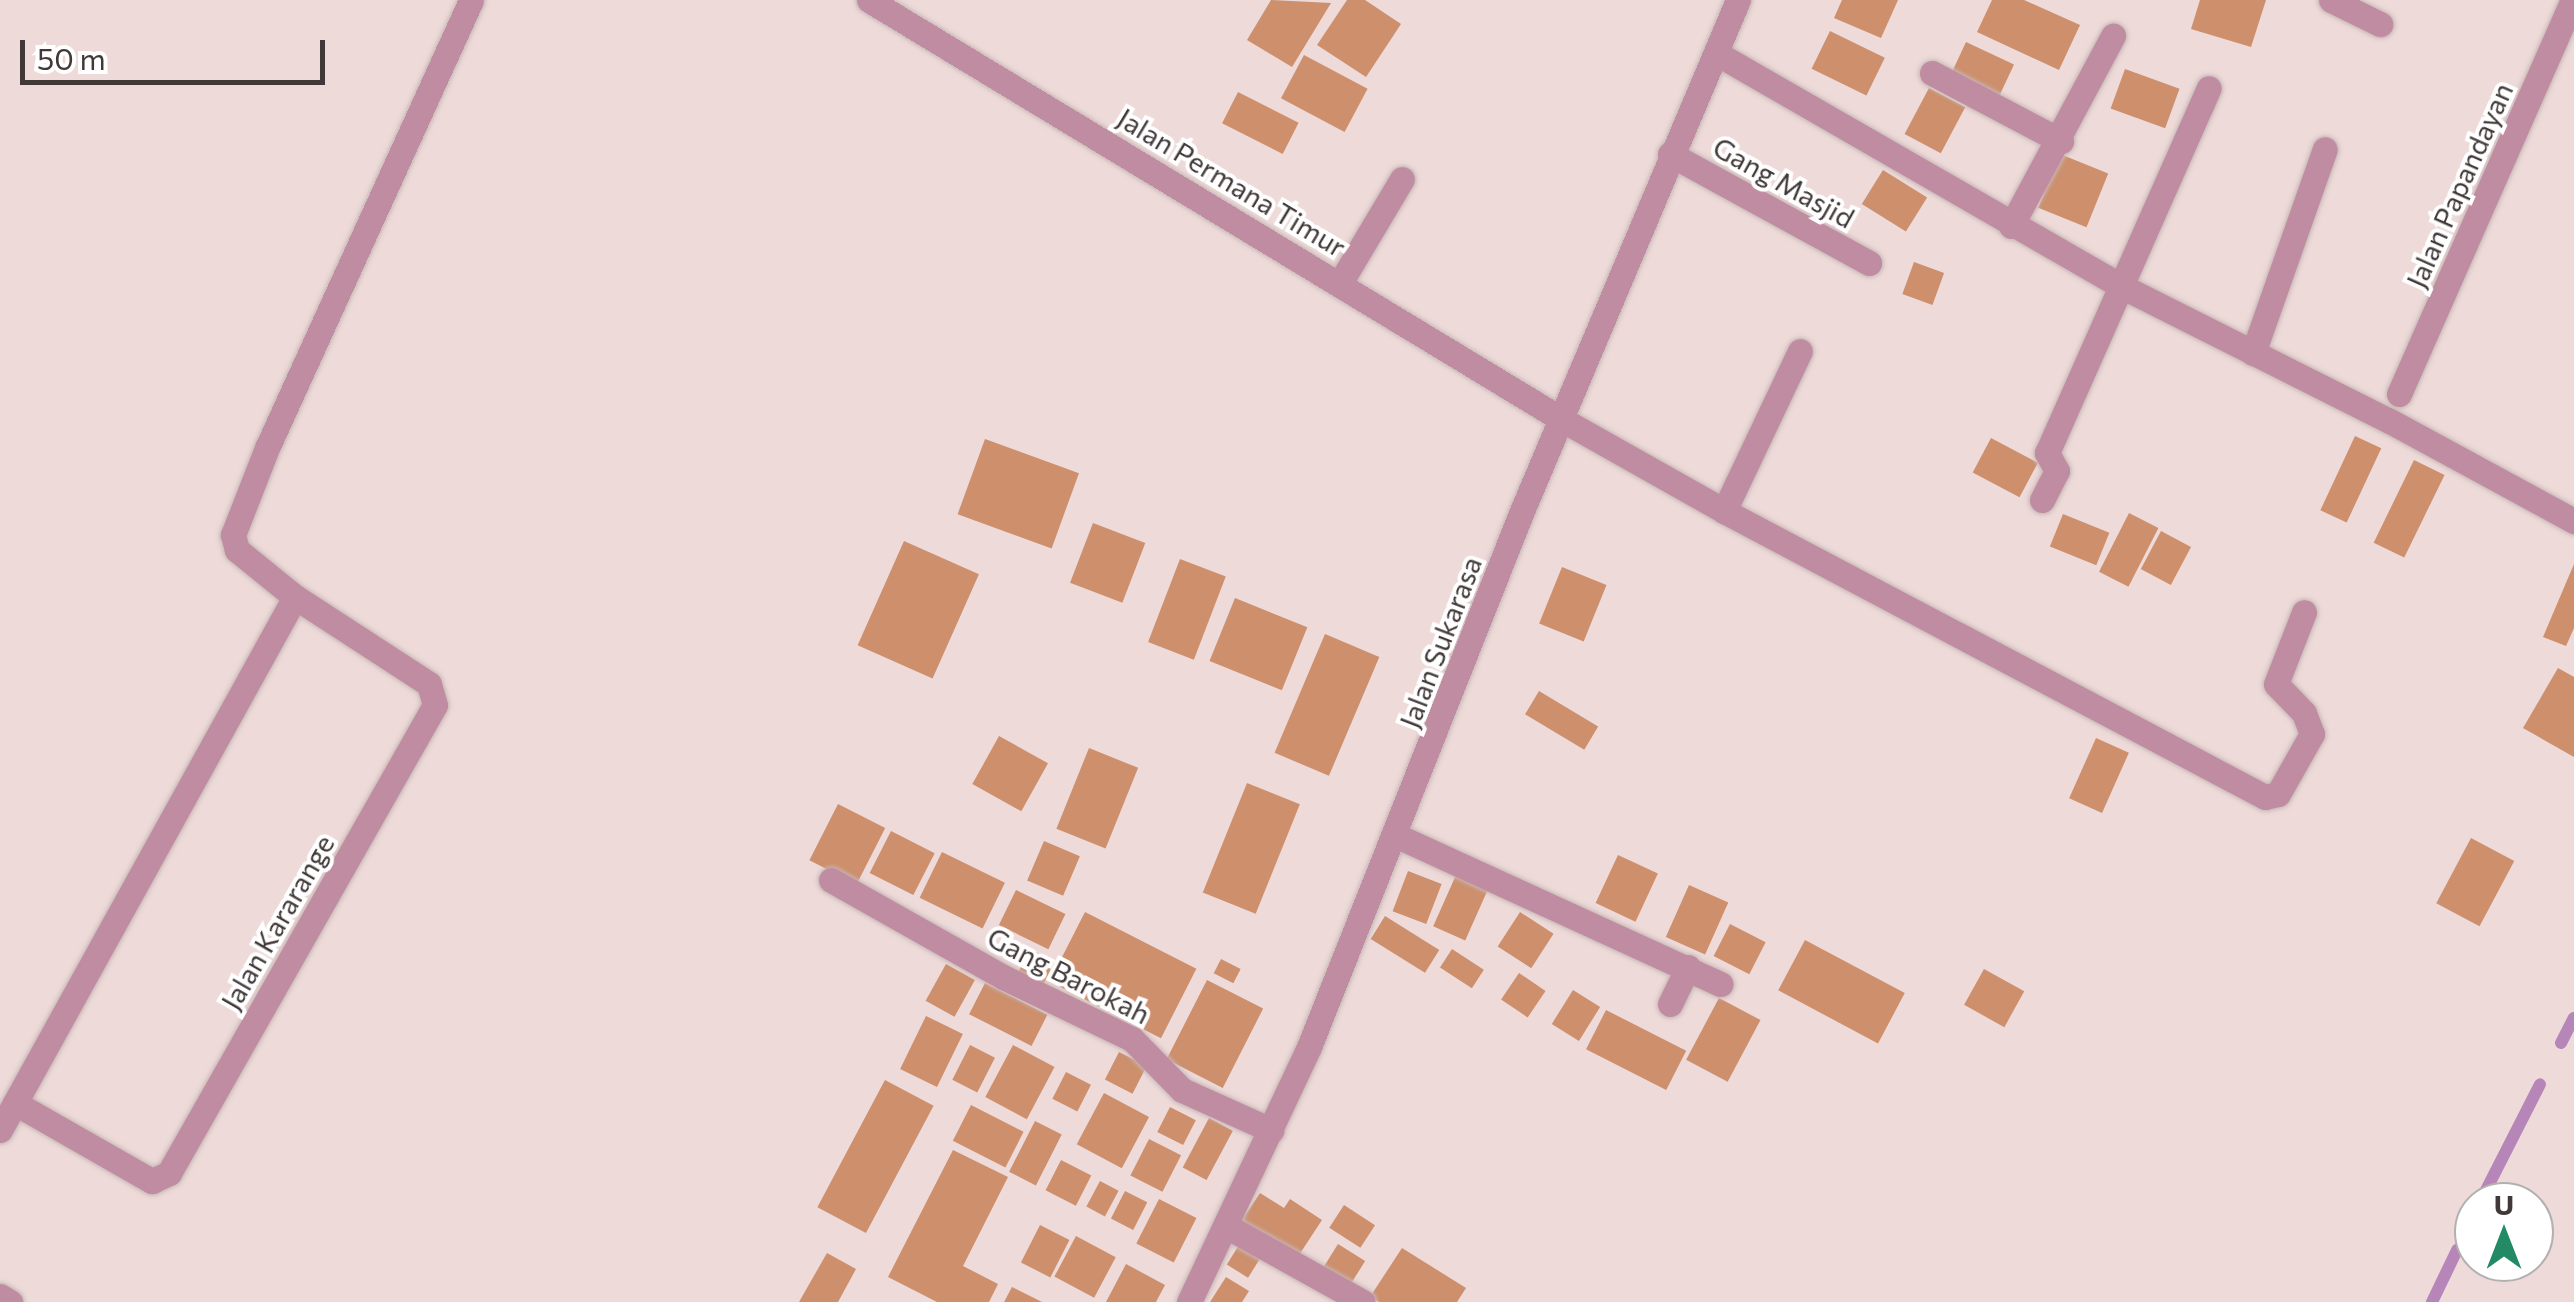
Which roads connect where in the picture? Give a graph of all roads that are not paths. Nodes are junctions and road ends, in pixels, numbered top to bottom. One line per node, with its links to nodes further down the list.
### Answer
1 (471, 0): 26 (street, Jalan Kararange)
2 (869, 0): 17 (street, Jalan Permana Timur)
3 (1738, 0): 8 (street, Jalan Sukarasa)
4 (2331, 0): 6 (street)
5 (2573, 0): 21 (street, Jalan Papandayan)
6 (2380, 24)
7 (2112, 36): 11 (street)
8 (1716, 52): 13 (street, Jalan Sukarasa); 15 (street)
9 (1932, 74): 11 (street)
10 (2209, 88): 18 (street)
11 (2061, 141): 15 (street)
12 (2325, 149): 20 (street)
13 (1670, 154): 16 (street, Gang Masjid); 22 (street, Jalan Sukarasa)
14 (1402, 178): 17 (street)
15 (2012, 226): 18 (street)
16 (1869, 263)
17 (1340, 283): 22 (street, Jalan Permana Timur)
18 (2123, 287): 20 (street); 23 (street)
19 (1800, 351): 24 (street)
20 (2253, 353): 25 (street)
21 (2399, 394)
22 (1561, 420): 24 (street, Jalan Permana Timur); 28 (street, Jalan Sukarasa)
23 (2042, 500)
24 (1724, 511): 27 (street, Jalan Permana Timur)
25 (2574, 521)
26 (296, 598): 33 (street); 33 (street, Jalan Kararange)
27 (2304, 612)
28 (1395, 835): 30 (street); 35 (street, Jalan Sukarasa)
29 (831, 880): 35 (street, Gang Barokah)
30 (1688, 967): 31 (street); 32 (street)
31 (1721, 984)
32 (1670, 1004)
33 (15, 1102): 34 (street)
34 (0, 1130)
35 (1271, 1130): 36 (street, Jalan Sukarasa)
36 (1228, 1227): 39 (street, Jalan Sukarasa); 40 (street)
37 (0, 1296): 38 (street)
38 (10, 1302)
39 (1189, 1302)
40 (1363, 1302)

